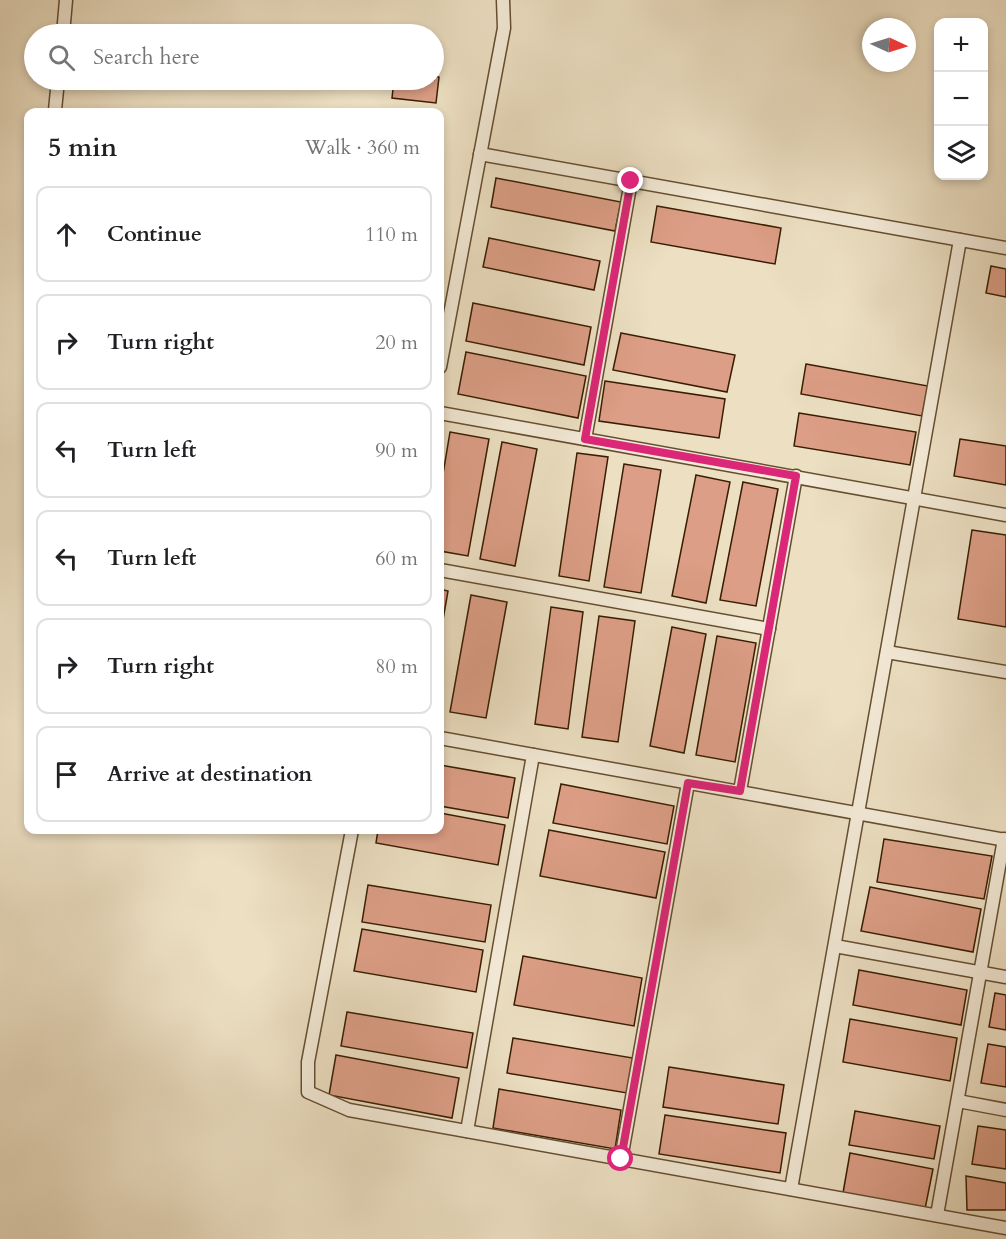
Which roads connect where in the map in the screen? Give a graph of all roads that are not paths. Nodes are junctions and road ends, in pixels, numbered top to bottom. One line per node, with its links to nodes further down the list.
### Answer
1 (66, 0): 3 (lane)
2 (503, 0): 6 (lane)
3 (64, 24)
4 (57, 90): 5 (lane)
5 (55, 108)
6 (480, 154): 7 (lane); 10 (lane)
7 (631, 181): 8 (lane); 12 (lane)
8 (960, 240): 9 (lane); 14 (lane)
9 (1006, 248)
10 (444, 346)
11 (444, 414): 12 (lane)
12 (585, 439): 13 (lane)
13 (796, 476): 14 (lane); 17 (lane)
14 (914, 498): 15 (lane); 18 (lane)
15 (1006, 514)
16 (444, 571): 17 (lane)
17 (769, 629): 23 (lane)
18 (887, 652): 19 (lane); 24 (lane)
19 (1006, 672)
20 (444, 739): 21 (lane)
21 (533, 755): 22 (lane); 32 (lane)
22 (688, 783): 23 (lane); 33 (lane)
23 (740, 791): 24 (lane)
24 (858, 813): 26 (lane); 27 (lane)
25 (351, 834): 32 (lane)
26 (1005, 839): 28 (lane)
27 (835, 946): 28 (lane); 34 (lane)
28 (980, 972): 29 (lane); 30 (lane)
29 (1006, 977)
30 (957, 1101): 31 (lane); 35 (lane)
31 (1006, 1110)
32 (466, 1131): 33 (lane)
33 (621, 1159): 34 (lane)
34 (791, 1190): 35 (lane)
35 (937, 1215): 36 (lane)
36 (1006, 1228)

